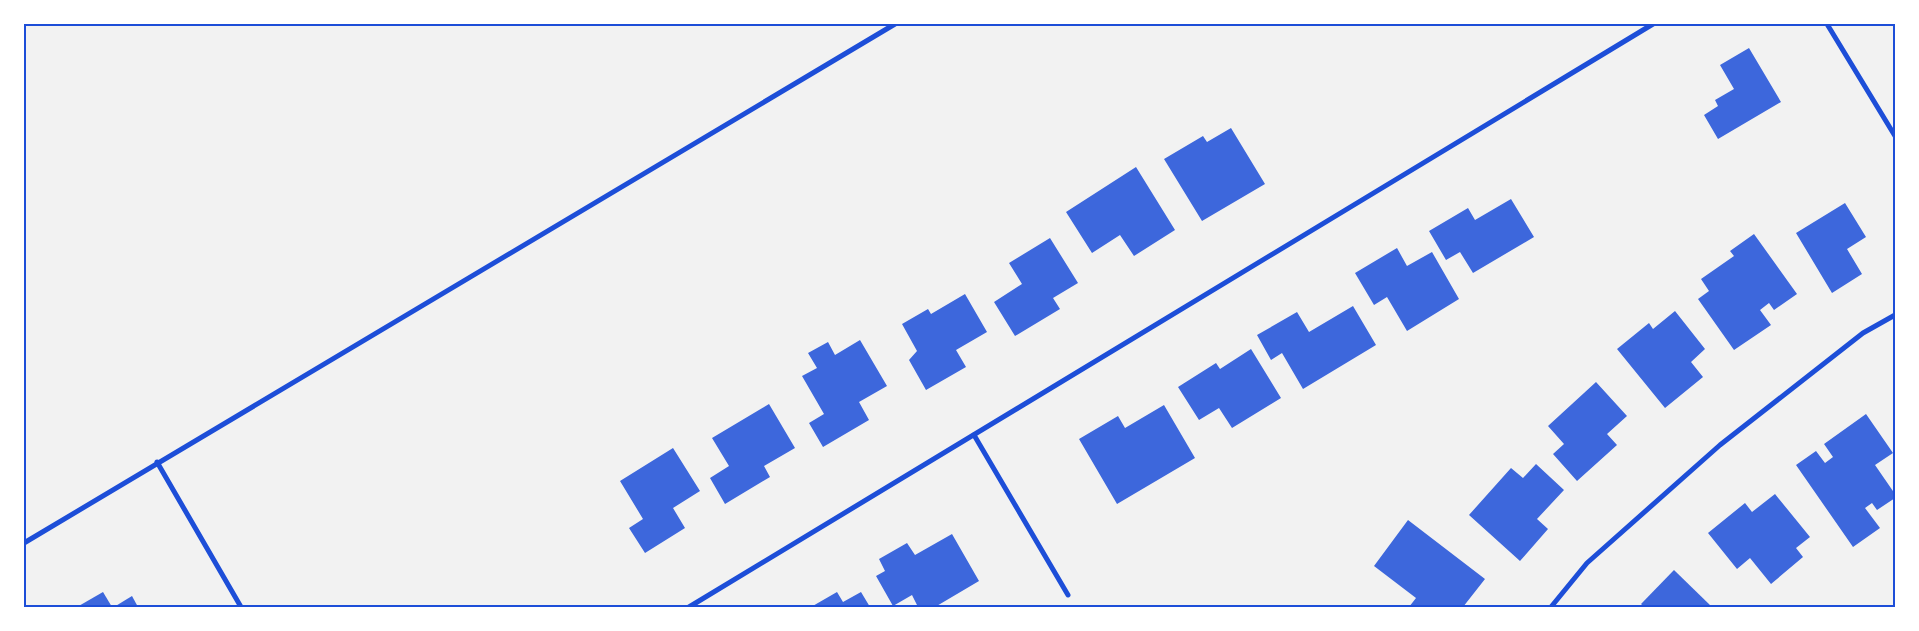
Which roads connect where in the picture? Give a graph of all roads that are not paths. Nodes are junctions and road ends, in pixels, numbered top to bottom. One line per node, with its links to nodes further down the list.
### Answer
1 (895, 24): 7 (street)
2 (1653, 24): 6 (street)
3 (1827, 24): 4 (street)
4 (1895, 136)
5 (1895, 315): 12 (street)
6 (974, 435): 9 (street); 11 (street)
7 (157, 462): 8 (street); 10 (street)
8 (24, 543)
9 (1068, 596)
10 (241, 607)
11 (690, 607)
12 (1551, 607)

